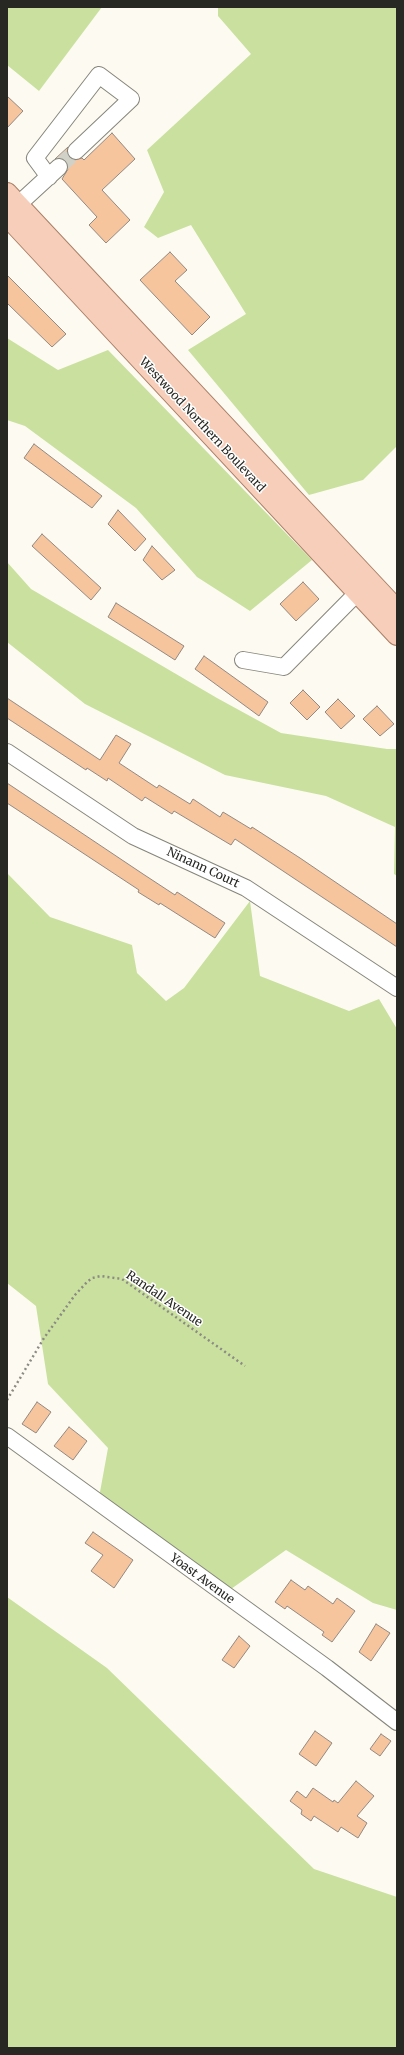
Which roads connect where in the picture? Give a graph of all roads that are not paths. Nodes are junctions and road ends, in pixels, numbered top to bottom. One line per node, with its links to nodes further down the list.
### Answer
1 (76, 151): 2 (street)
2 (10, 207): 3 (main road, Westwood Northern Boulevard)
3 (363, 587): 4 (main road, Westwood Northern Boulevard); 5 (main road, Westwood Northern Boulevard); 6 (street)
4 (397, 610)
5 (397, 635)
6 (243, 660)
7 (7, 752): 8 (street, Ninann Court)
8 (397, 988)
9 (7, 1436): 10 (street, Yoast Avenue)
10 (397, 1722)

